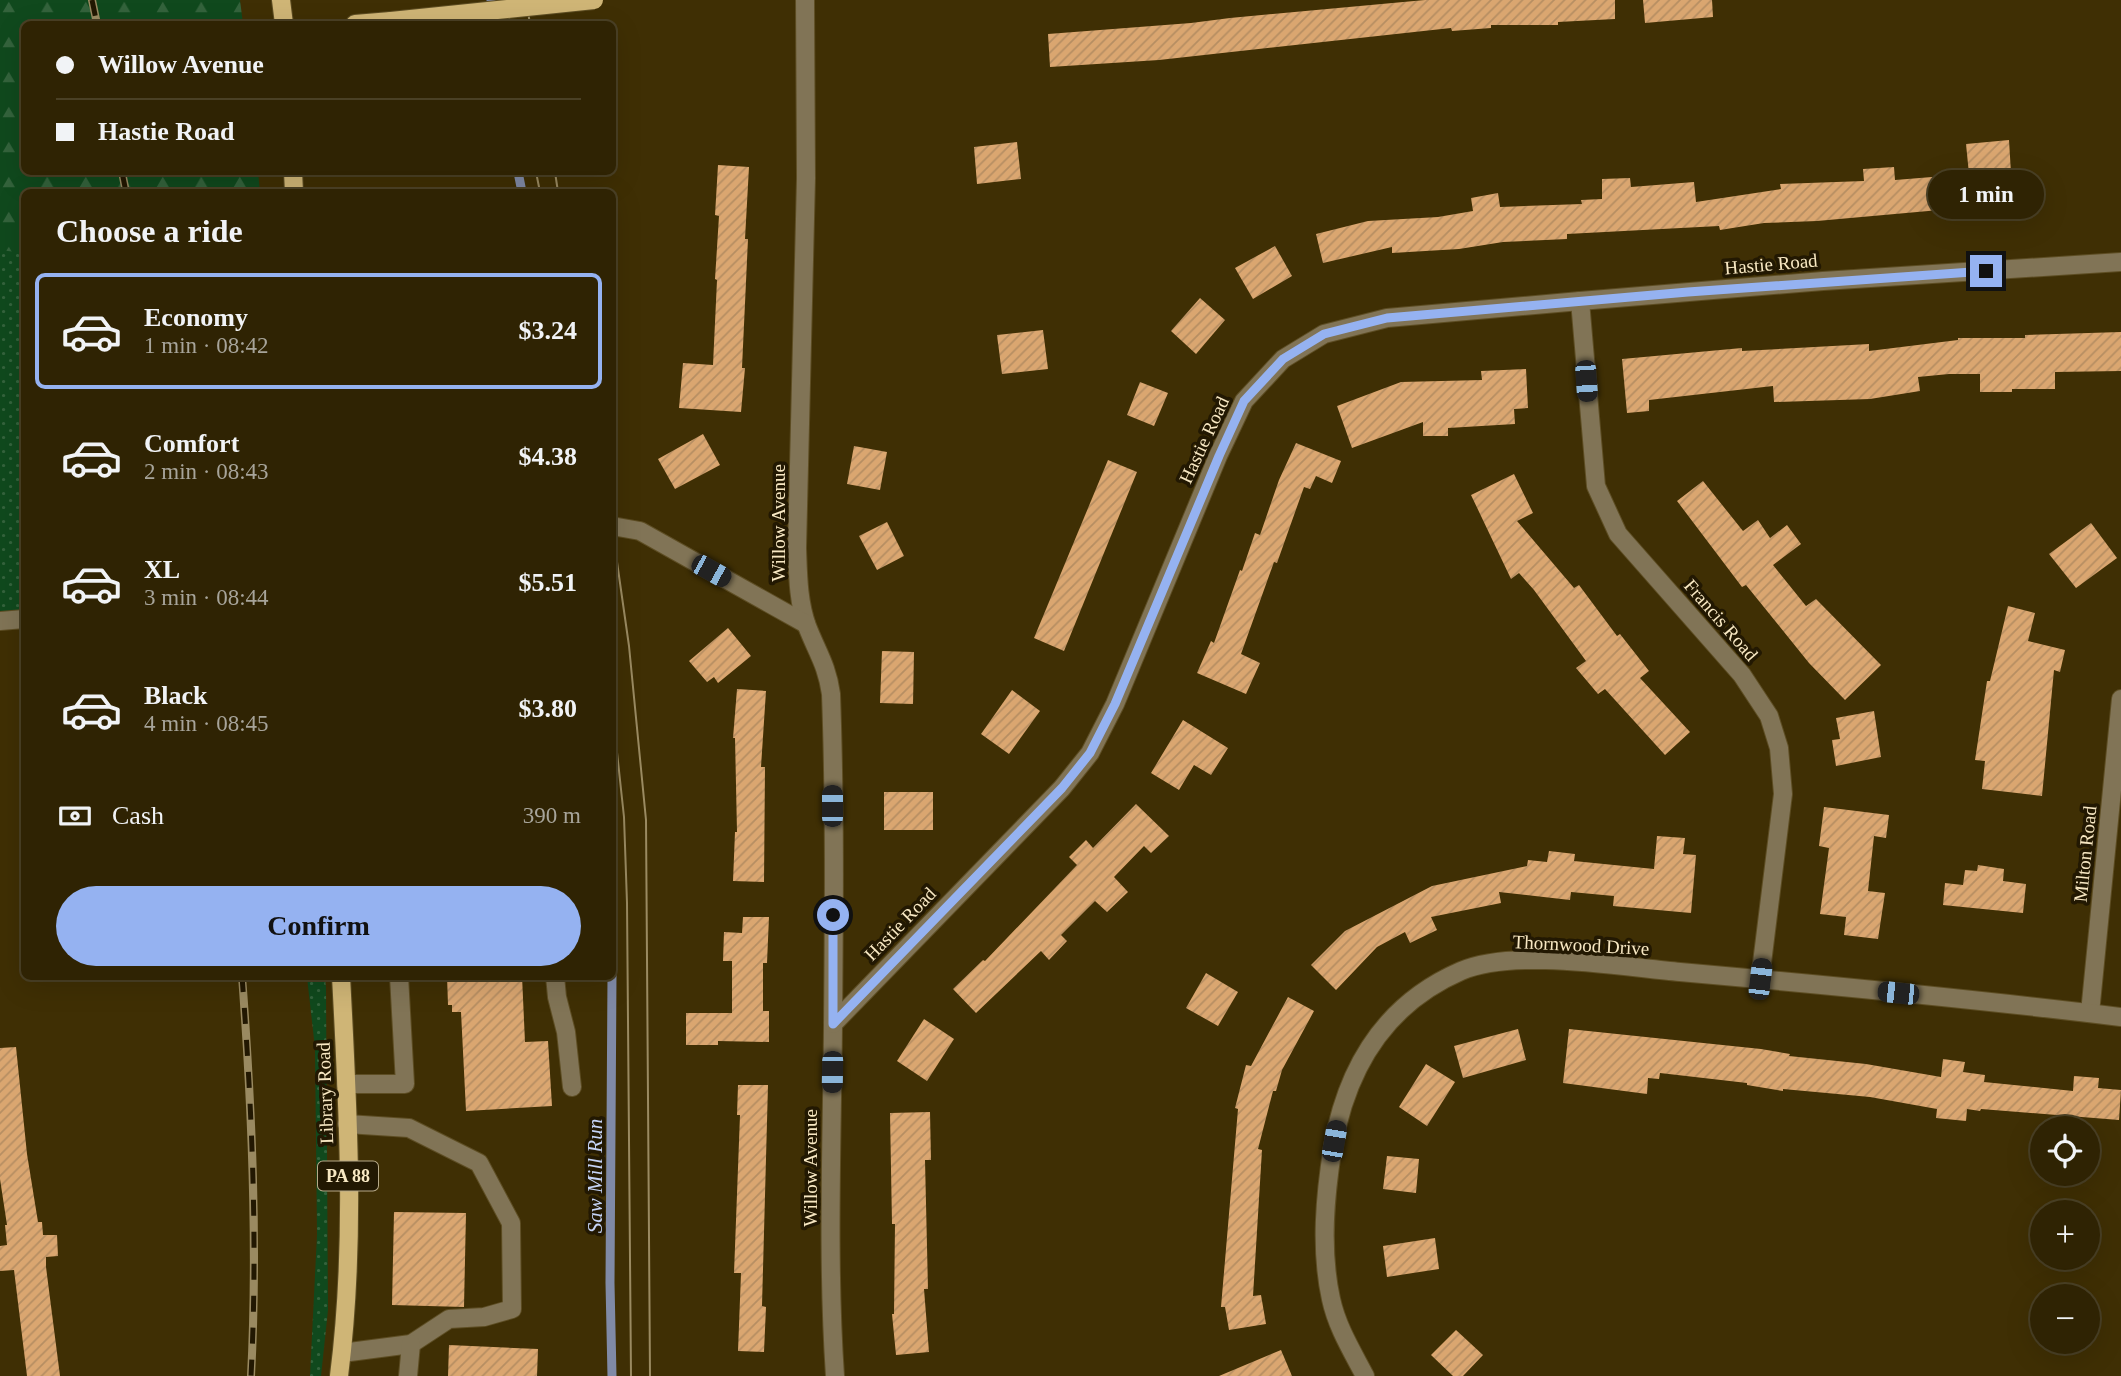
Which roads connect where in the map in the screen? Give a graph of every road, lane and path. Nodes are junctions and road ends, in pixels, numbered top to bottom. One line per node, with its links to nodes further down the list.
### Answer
1 (281, 0): 4 (main road)
2 (594, 0): 5 (main road, bridge)
3 (806, 0): 11 (street, Willow Avenue)
4 (284, 21)
5 (391, 21)
6 (2121, 262): 7 (street, Hastie Road)
7 (1580, 301): 13 (street, Francis Road); 19 (street, Hastie Road)
8 (616, 527): 11 (street)
9 (21, 620): 10 (street)
10 (0, 621)
11 (806, 624): 19 (street, Willow Avenue)
12 (2121, 699): 17 (street, Milton Road)
13 (1760, 979): 17 (street, Thornwood Drive); 28 (street, Thornwood Drive)
14 (341, 980): 20 (main road, Library Road / PA 88)
15 (399, 980): 20 (street)
16 (555, 980): 21 (street)
17 (2090, 1013): 18 (street, Thornwood Drive)
18 (2121, 1017)
19 (833, 1024): 27 (street, Willow Avenue)
20 (346, 1084): 22 (main road, Library Road / PA 88)
21 (572, 1087)
22 (347, 1124): 23 (street); 24 (main road, Library Road / PA 88)
23 (411, 1344): 24 (street); 26 (street)
24 (342, 1353): 25 (main road, Library Road / PA 88)
25 (339, 1376)
26 (408, 1376)
27 (835, 1376)
28 (1366, 1376)

